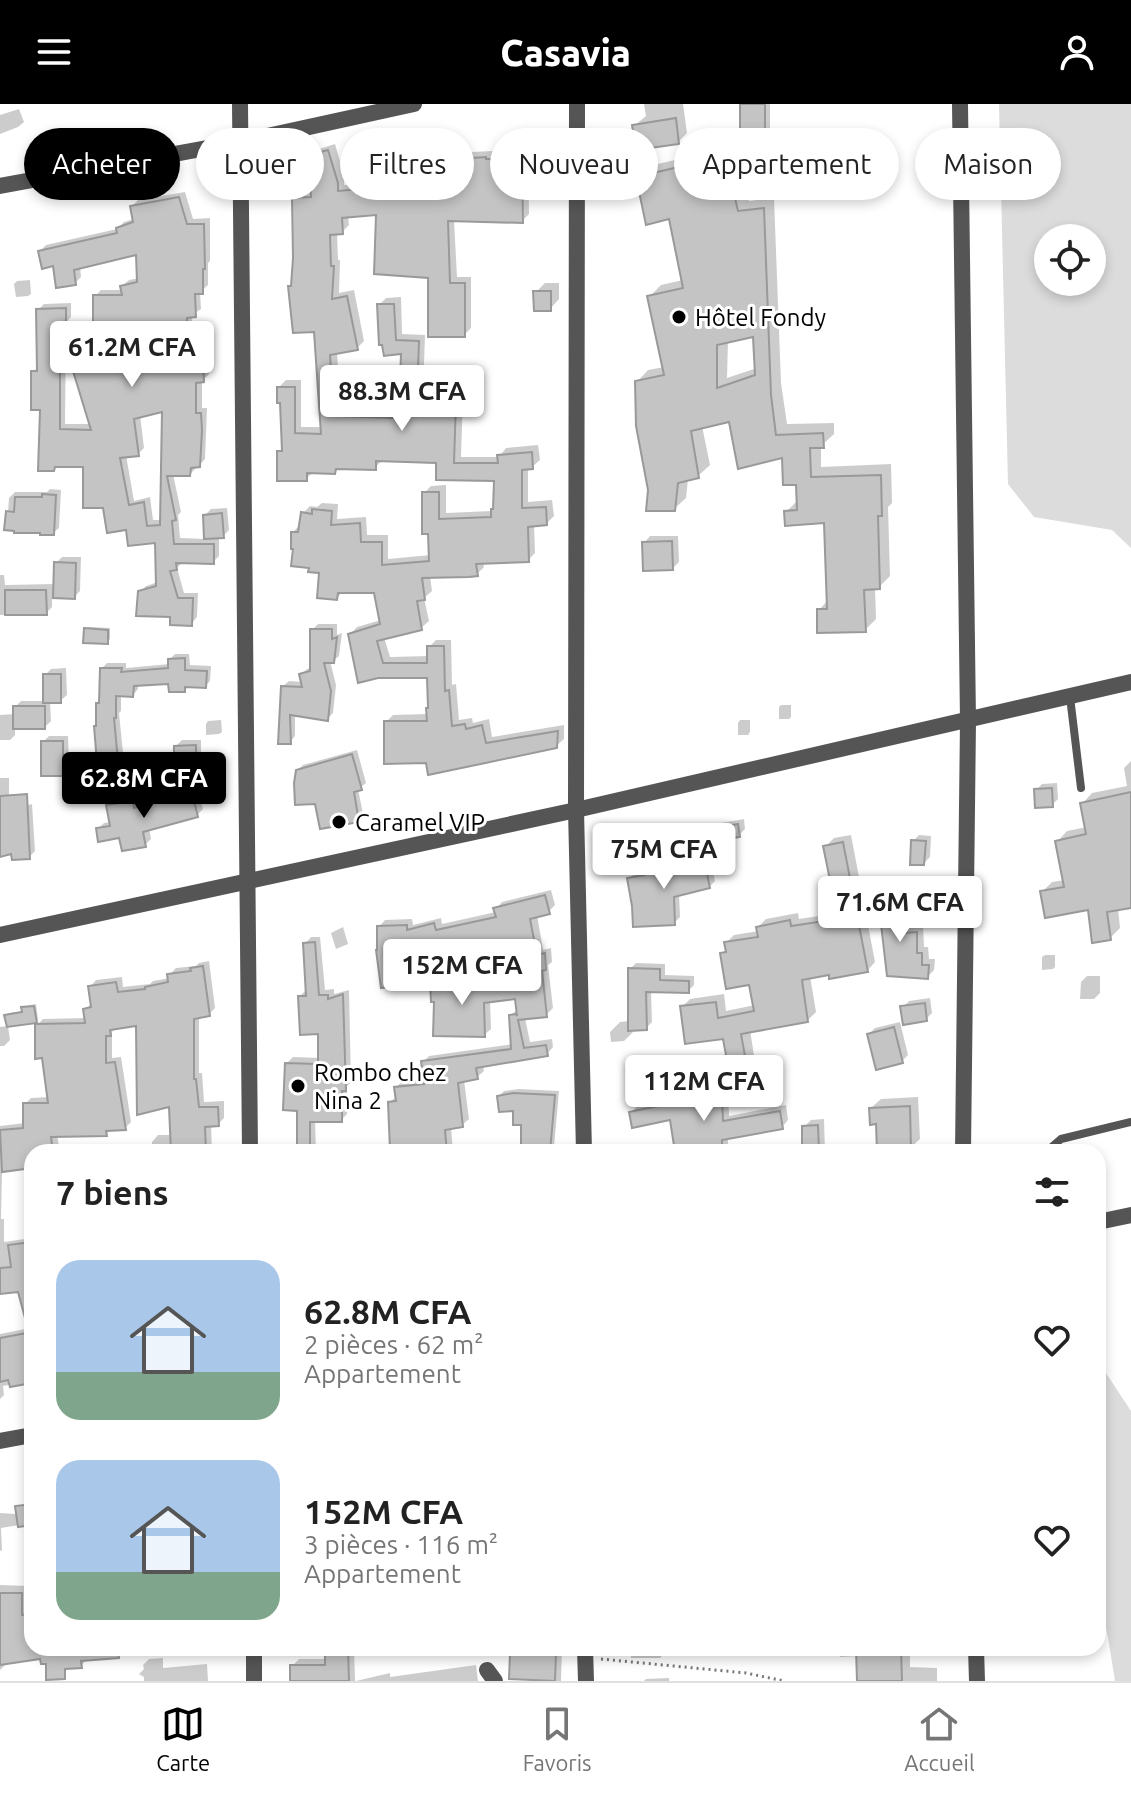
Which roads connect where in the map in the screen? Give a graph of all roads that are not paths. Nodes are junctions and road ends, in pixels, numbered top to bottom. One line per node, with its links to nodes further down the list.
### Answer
1 (240, 104): 5 (street)
2 (414, 104): 6 (street)
3 (577, 104): 14 (street)
4 (960, 104): 12 (street)
5 (240, 128)
6 (304, 128)
7 (196, 150): 8 (street)
8 (0, 186)
9 (241, 200): 15 (street)
10 (1131, 682): 11 (street)
11 (1070, 696): 12 (street); 13 (lane)
12 (968, 721): 14 (street); 20 (street)
13 (1081, 788)
14 (576, 810): 15 (street); 19 (street)
15 (247, 881): 16 (street); 18 (street)
16 (0, 935)
17 (1131, 1122): 21 (lane)
18 (250, 1144)
19 (584, 1144)
20 (963, 1144)
21 (1055, 1144)
22 (1131, 1215): 23 (street)
23 (1106, 1220)
24 (24, 1436): 25 (street)
25 (0, 1441)
26 (254, 1656): 29 (street)
27 (585, 1656): 30 (street)
28 (976, 1656): 31 (street)
29 (254, 1681)
30 (586, 1681)
31 (977, 1681)

